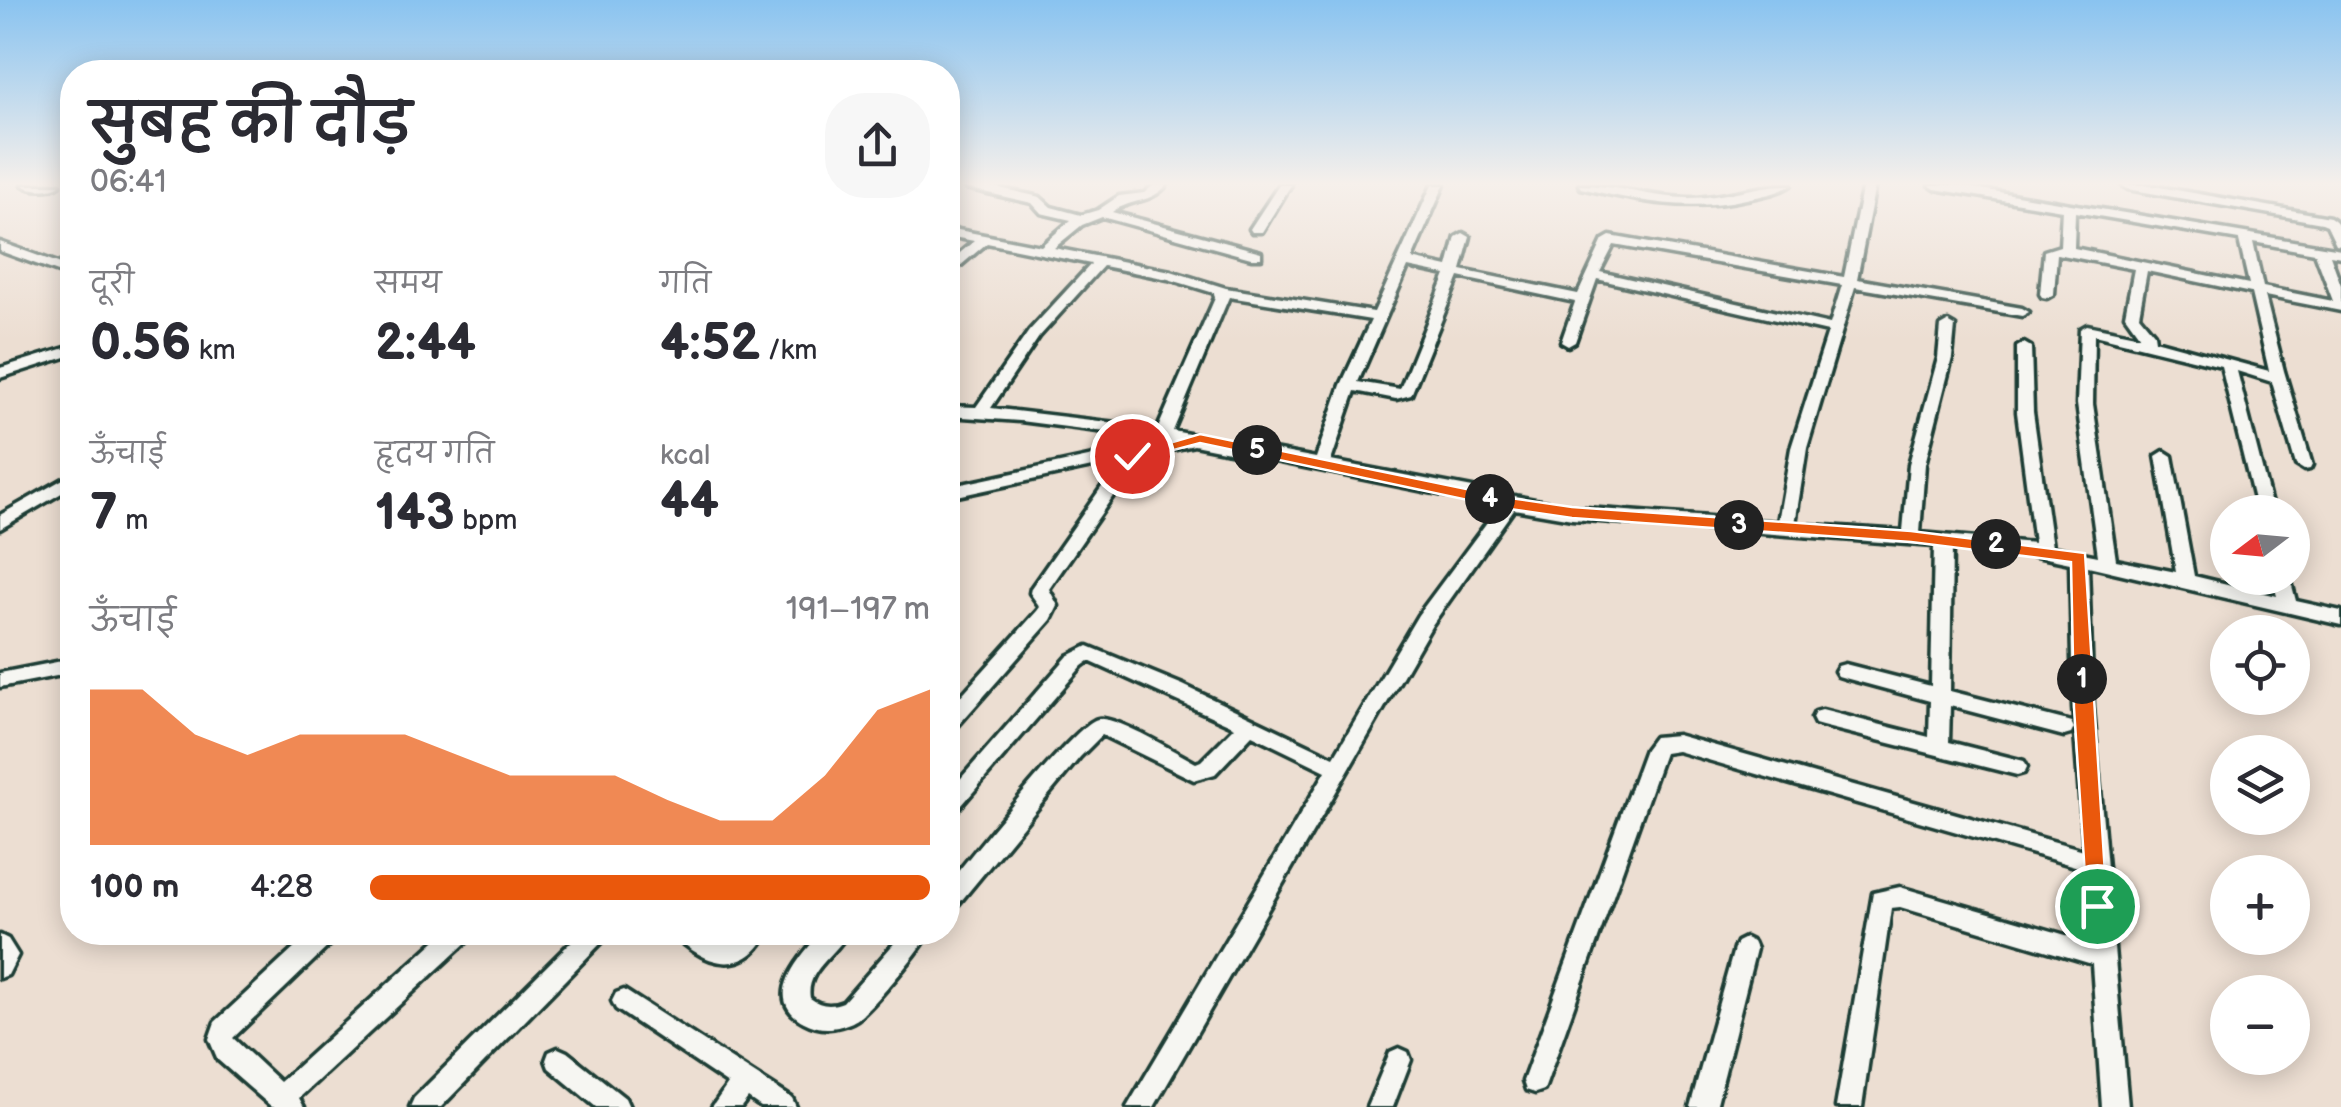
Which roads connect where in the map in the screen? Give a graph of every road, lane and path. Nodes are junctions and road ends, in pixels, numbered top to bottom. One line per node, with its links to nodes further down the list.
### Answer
1 (968, 237): 10 (street)
2 (1061, 237): 14 (street)
3 (1189, 237): 16 (street)
4 (1417, 237): 18 (street)
5 (1463, 237): 22 (street)
6 (1859, 237): 24 (street)
7 (2068, 237): 12 (street)
8 (2239, 237): 9 (street)
9 (2246, 238): 13 (street); 26 (street)
10 (982, 240): 14 (street); 17 (street)
11 (0, 246): 20 (street)
12 (2062, 250): 21 (street); 27 (street)
13 (2322, 250): 15 (street); 29 (street)
14 (1043, 252): 19 (street)
15 (2341, 253)
16 (1256, 255)
17 (960, 259)
18 (1406, 262): 22 (street); 31 (street)
19 (1098, 264): 25 (street); 43 (street)
20 (60, 268)
21 (2141, 268): 26 (street); 34 (street)
22 (1454, 272): 28 (street); 41 (street)
23 (1592, 274): 24 (street); 28 (street); 33 (street)
24 (1850, 282): 30 (street); 33 (street)
25 (1222, 292): 31 (street); 44 (street)
26 (2258, 292): 29 (street); 40 (street)
27 (2047, 294)
28 (1582, 299): 35 (street)
29 (2341, 305)
30 (2022, 312)
31 (1378, 317): 41 (street)
32 (1948, 326): 56 (street)
33 (1835, 330): 55 (street)
34 (2148, 341): 38 (street); 60 (street)
35 (1568, 342)
36 (2024, 347): 58 (street)
37 (60, 354): 39 (street)
38 (2228, 364): 40 (street); 52 (street)
39 (0, 374)
40 (2278, 380): 49 (street)
41 (1348, 385): 48 (street)
42 (960, 412): 43 (street)
43 (981, 412): 44 (street)
44 (1164, 433): 45 (street)
45 (1200, 438): 46 (street); 48 (street)
46 (1132, 456): 51 (street); 69 (street)
47 (2164, 456): 61 (street)
48 (1322, 463): 53 (street)
49 (2304, 465)
50 (60, 487): 54 (street)
51 (960, 490)
52 (2261, 495)
53 (1510, 504): 55 (street); 75 (street)
54 (0, 522)
55 (1786, 528): 56 (street)
56 (1911, 536): 57 (street)
57 (1943, 539): 58 (street); 68 (street)
58 (2044, 550): 59 (street)
59 (2079, 557): 60 (street); 77 (street)
60 (2108, 564): 61 (street)
61 (2186, 581): 63 (street)
62 (2285, 595): 63 (street)
63 (2288, 605): 64 (street)
64 (2341, 618)
65 (60, 668): 67 (street)
66 (1846, 671): 68 (street)
67 (0, 680)
68 (1941, 696): 72 (street); 73 (street)
69 (960, 710)
70 (1822, 718): 73 (street)
71 (1249, 725): 75 (street); 76 (street); 78 (street)
72 (2064, 728)
73 (1939, 748): 74 (street)
74 (2017, 767)
75 (1338, 768): 100 (street)
76 (960, 792)
77 (2093, 862): 88 (street); 93 (street)
78 (960, 886)
79 (314, 945): 95 (street)
80 (449, 945): 95 (street)
81 (584, 945): 96 (street)
82 (705, 945): 83 (street)
83 (745, 945)
84 (826, 945): 85 (street)
85 (908, 945)
86 (0, 946): 89 (street)
87 (1745, 949): 102 (street)
88 (2101, 956): 103 (street); 104 (street)
89 (0, 967)
90 (624, 1001): 94 (street)
91 (558, 1060): 97 (street)
92 (1399, 1060): 101 (street)
93 (1536, 1081)
94 (745, 1083): 98 (street); 99 (street)
95 (286, 1103)
96 (422, 1107)
97 (616, 1107)
98 (725, 1107)
99 (782, 1107)
100 (1140, 1107)
101 (1380, 1107)
102 (1703, 1107)
103 (1849, 1107)
104 (2115, 1107)

